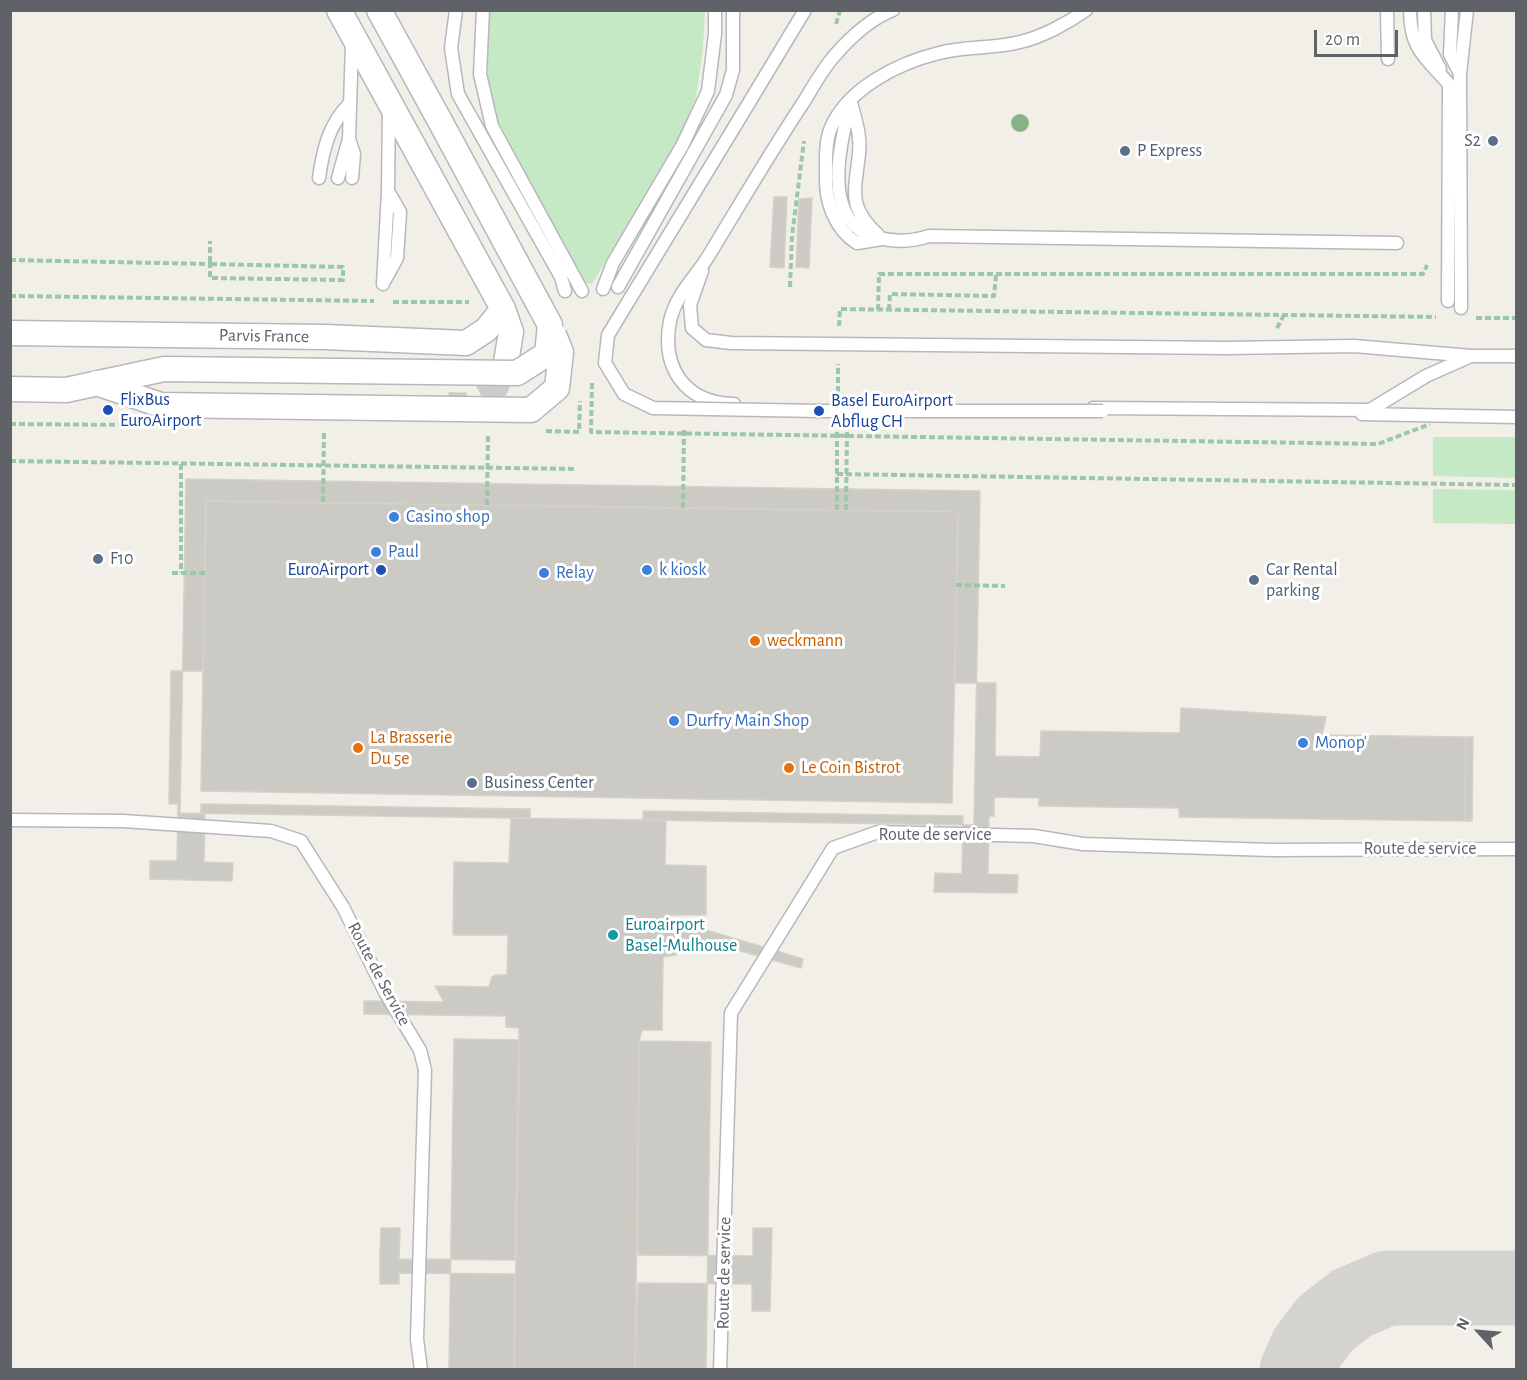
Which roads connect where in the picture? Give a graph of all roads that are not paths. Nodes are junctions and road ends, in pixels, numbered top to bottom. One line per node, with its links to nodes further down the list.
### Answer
1 (339, 10): 15 (street)
2 (379, 10): 37 (street, bridge)
3 (456, 10): 32 (lane)
4 (483, 10): 33 (lane)
5 (715, 10): 31 (lane)
6 (733, 10): 30 (lane)
7 (806, 10): 44 (lane, bridge)
8 (893, 10): 28 (lane)
9 (1086, 10): 20 (lane)
10 (1386, 10): 16 (lane)
11 (1410, 10): 18 (lane)
12 (1424, 10): 18 (lane)
13 (1452, 10): 17 (lane)
14 (1467, 10): 17 (lane)
15 (353, 36): 19 (street); 21 (lane)
16 (1388, 59)
17 (1460, 75): 36 (lane)
18 (1449, 84): 34 (lane)
19 (389, 102): 29 (lane); 35 (street)
20 (851, 102): 26 (lane); 26 (lane)
21 (350, 103): 22 (lane); 23 (lane)
22 (349, 139): 24 (lane); 25 (lane)
23 (319, 178)
24 (338, 178)
25 (352, 178)
26 (882, 239): 27 (lane)
27 (1397, 243)
28 (705, 261): 39 (lane); 44 (lane)
29 (383, 284)
30 (618, 287)
31 (603, 289)
32 (565, 291)
33 (582, 291)
34 (1448, 301)
35 (503, 309): 38 (street, Parvis France); 41 (street)
36 (1466, 313)
37 (550, 325): 42 (street, bridge); 42 (street, bridge)
38 (10, 333)
39 (1471, 356): 40 (lane); 44 (lane)
40 (1516, 356)
41 (506, 362)
42 (94, 383): 43 (street, bridge)
43 (10, 389)
44 (842, 408): 45 (lane, bridge)
45 (1516, 417)
46 (10, 820): 48 (lane, Route de Service)
47 (1516, 849): 49 (lane, Route de service)
48 (421, 1370)
49 (720, 1370)

